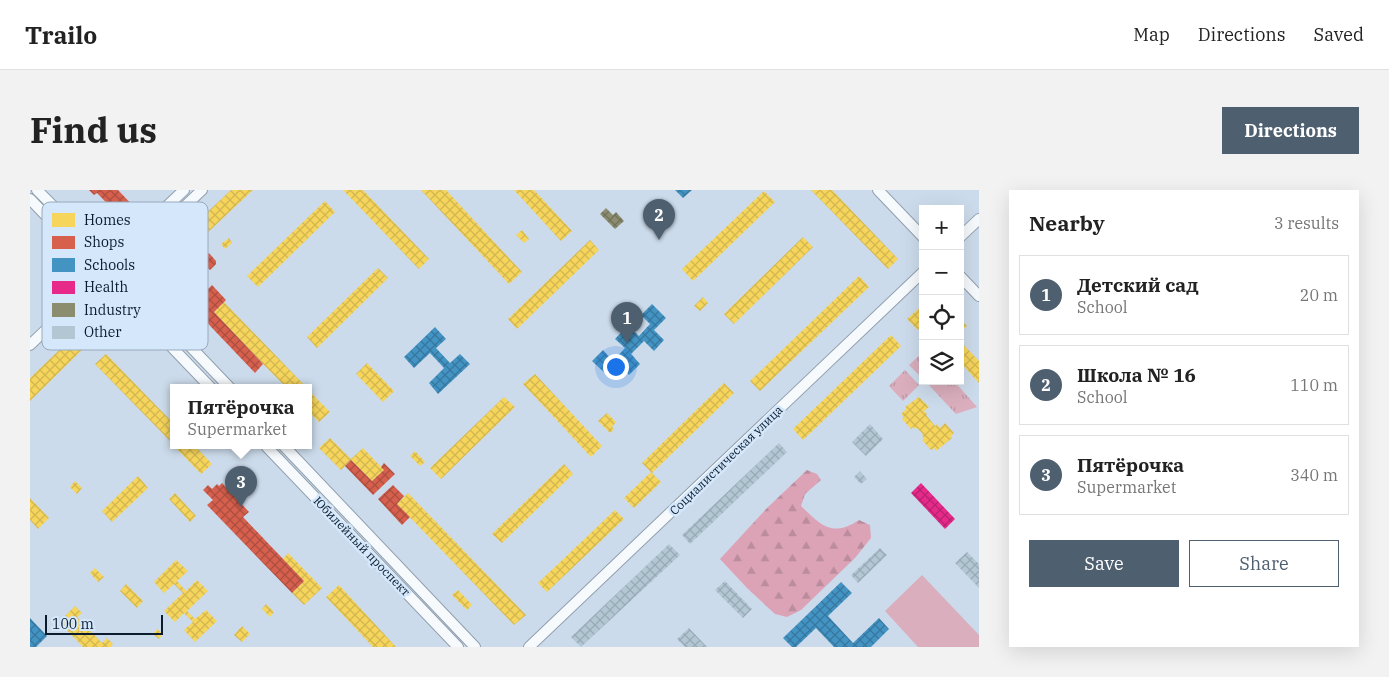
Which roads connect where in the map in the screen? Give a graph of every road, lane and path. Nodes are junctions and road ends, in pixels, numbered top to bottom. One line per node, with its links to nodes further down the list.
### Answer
1 (38, 190): 6 (main road)
2 (184, 190): 7 (main road)
3 (202, 190): 8 (main road)
4 (878, 190): 11 (main road)
5 (30, 199): 9 (main road)
6 (50, 202)
7 (171, 202)
8 (189, 202)
9 (42, 211)
10 (979, 219): 12 (main road)
11 (919, 233)
12 (964, 233)
13 (919, 276): 26 (main road, Социалистическая улица)
14 (964, 280): 15 (main road)
15 (979, 296)
16 (42, 333): 17 (main road)
17 (30, 345)
18 (175, 350): 20 (main road)
19 (194, 350): 21 (main road)
20 (207, 384)
21 (226, 384)
22 (269, 449): 24 (main road, Юбилейный проспект)
23 (287, 449): 25 (main road, Юбилейный проспект)
24 (458, 647)
25 (475, 647)
26 (529, 647)

